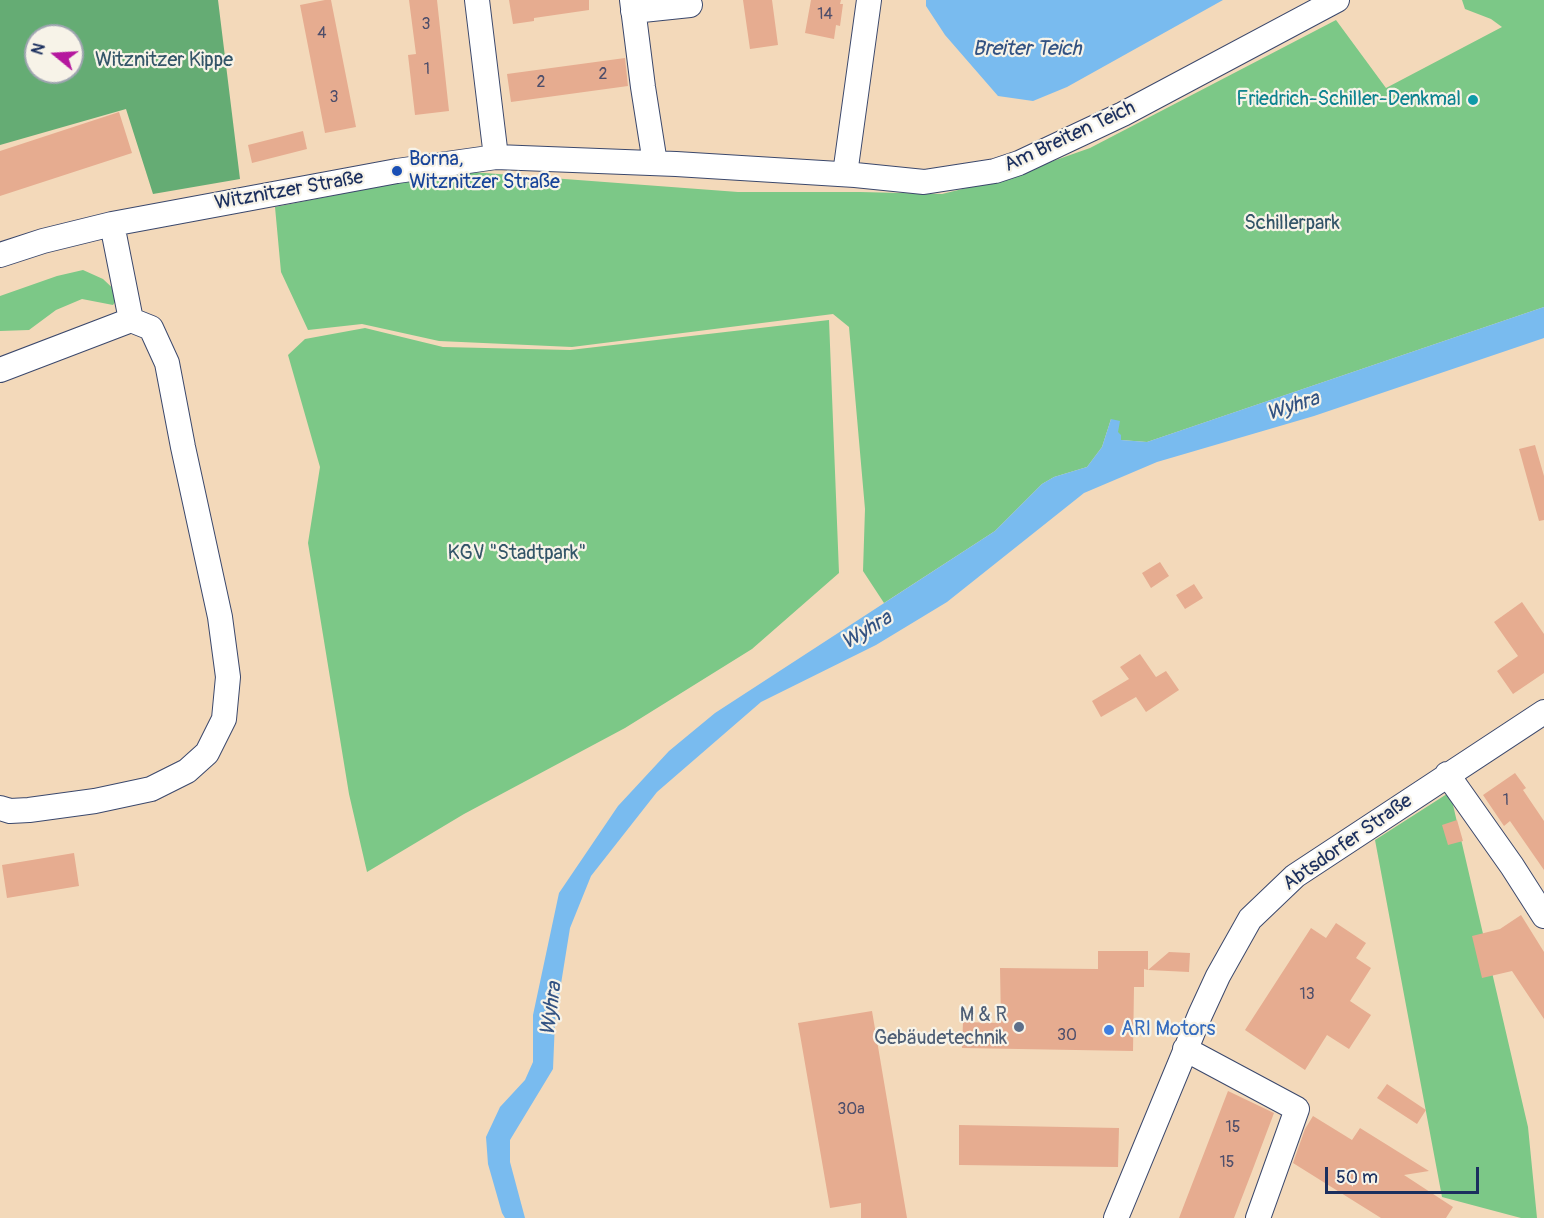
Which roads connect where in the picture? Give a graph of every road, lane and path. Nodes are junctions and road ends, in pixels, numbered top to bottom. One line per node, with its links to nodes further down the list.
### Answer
1 (477, 0): 6 (street)
2 (868, 0): 8 (street)
3 (1337, 0): 8 (street, Am Breiten Teich)
4 (690, 5): 5 (street)
5 (633, 6): 7 (street)
6 (496, 157): 7 (street, Witznitzer Straße); 9 (street, Witznitzer Straße)
7 (655, 163): 8 (street, Witznitzer Straße)
8 (845, 174)
9 (112, 225): 10 (street, Witznitzer Straße); 11 (street)
10 (0, 255)
11 (131, 320): 12 (street); 15 (street)
12 (0, 370)
13 (1544, 712): 14 (street, Abtsdorfer Straße)
14 (1447, 774): 16 (street); 17 (street, Abtsdorfer Straße)
15 (0, 808)
16 (1544, 916)
17 (1185, 1048): 18 (street, Abtsdorfer Straße); 19 (street)
18 (1116, 1218)
19 (1258, 1218)

